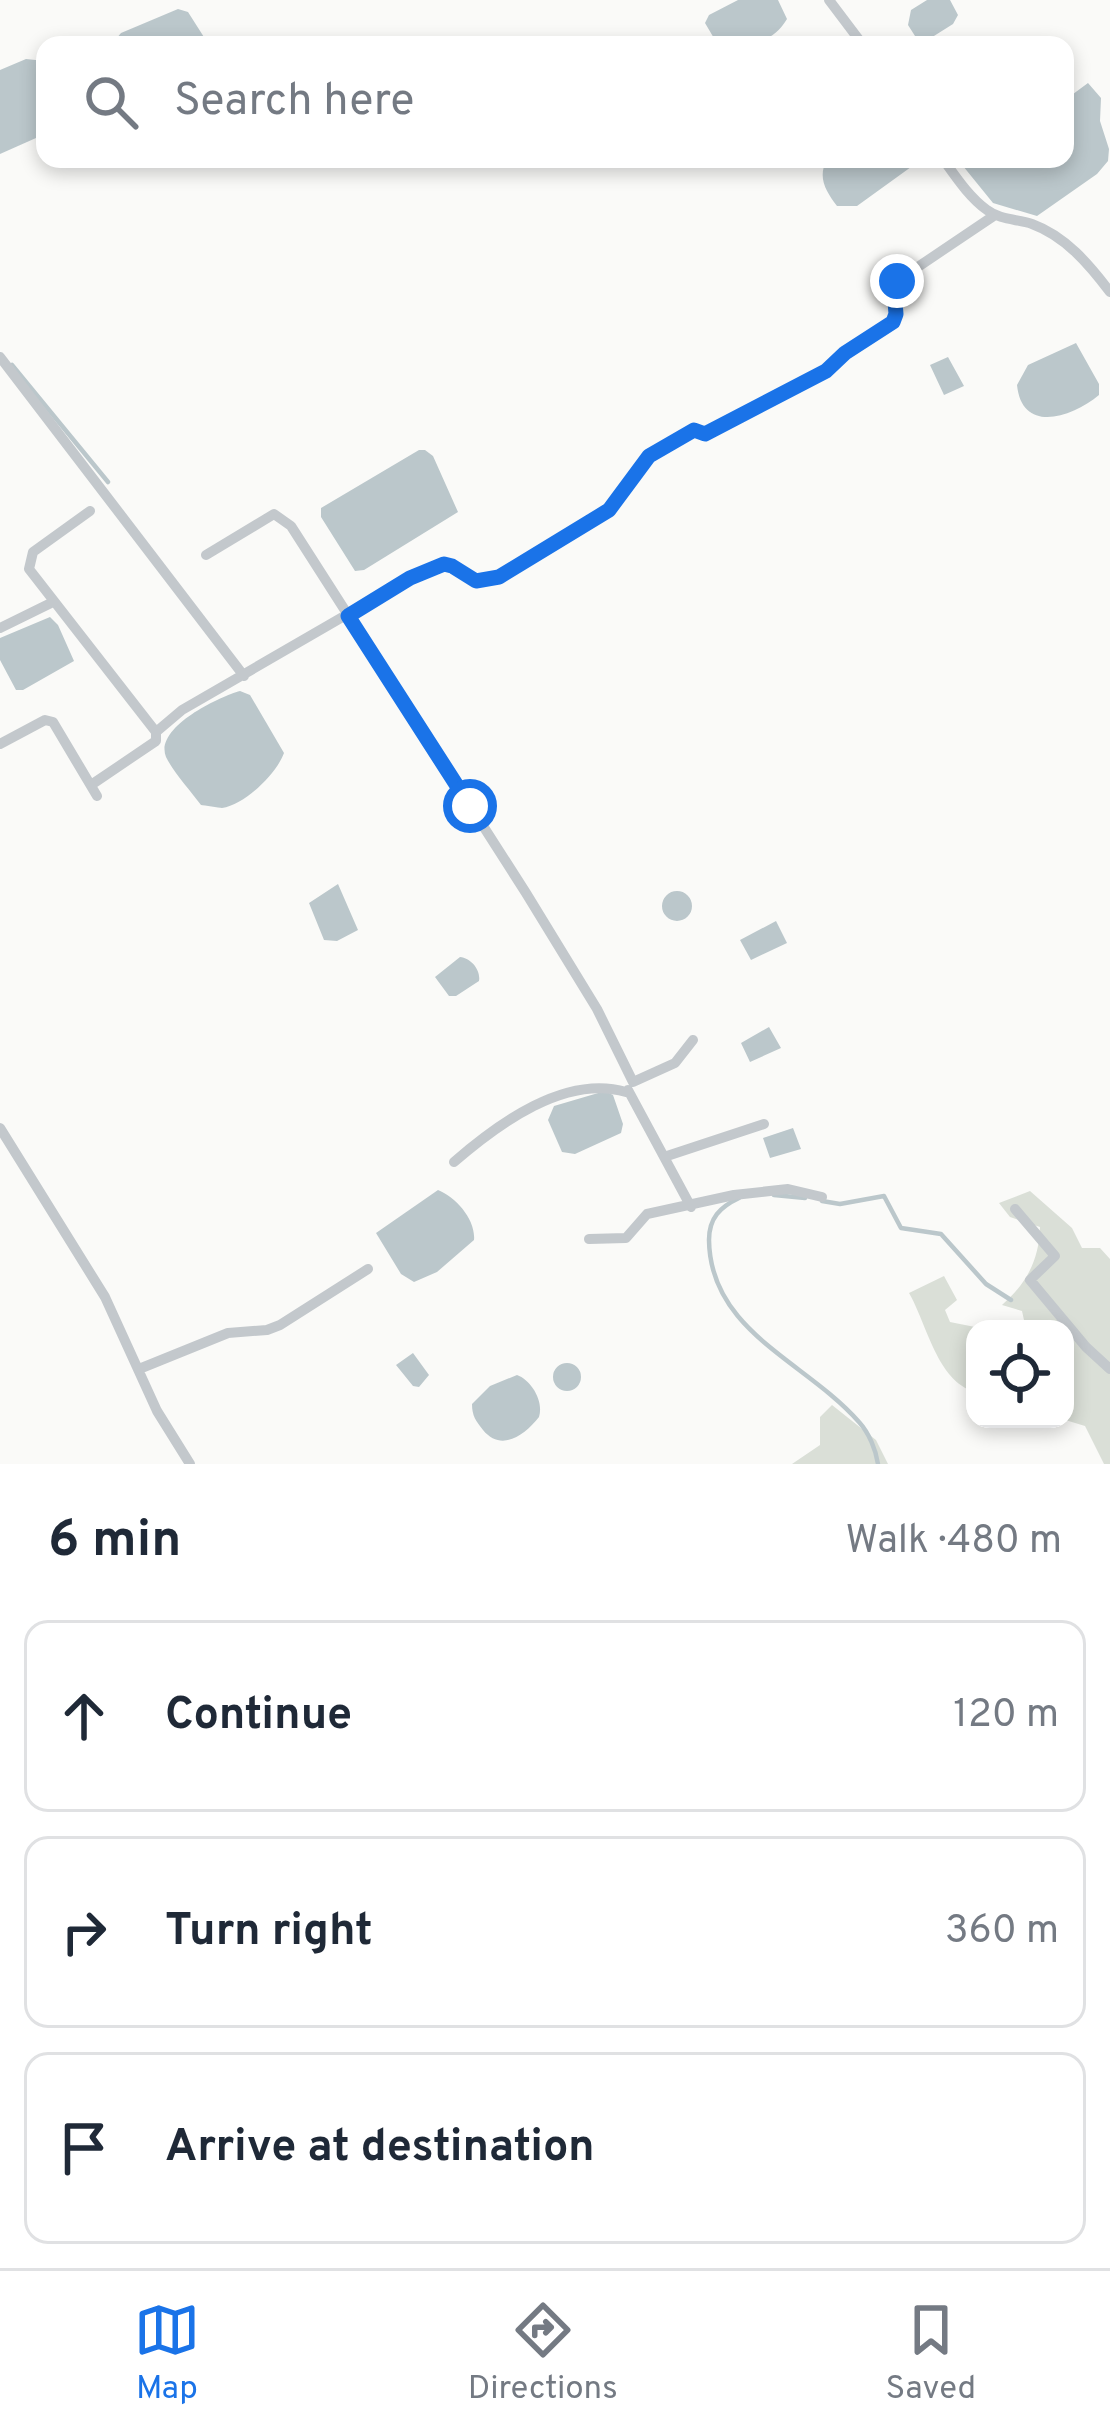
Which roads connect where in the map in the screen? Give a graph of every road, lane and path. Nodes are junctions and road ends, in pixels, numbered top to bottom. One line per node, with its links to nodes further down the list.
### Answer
1 (829, 0): 2 (street)
2 (856, 36)
3 (951, 168): 4 (street)
4 (995, 215): 5 (street); 10 (street)
5 (1110, 292)
6 (0, 358): 12 (street)
7 (90, 511): 9 (street)
8 (206, 555): 10 (street)
9 (52, 602): 11 (street); 13 (street)
10 (348, 616): 12 (street); 16 (street)
11 (0, 628)
12 (244, 676): 13 (street)
13 (156, 732): 14 (street)
14 (0, 745)
15 (693, 1040): 16 (street)
16 (629, 1087): 19 (street); 20 (street)
17 (764, 1124): 19 (street)
18 (0, 1128): 27 (street)
19 (664, 1157): 22 (street)
20 (454, 1162)
21 (822, 1197): 22 (street)
22 (691, 1207): 24 (street)
23 (1015, 1209): 26 (street)
24 (589, 1239)
25 (368, 1269): 27 (street)
26 (1110, 1369)
27 (139, 1370): 28 (street)
28 (190, 1464)

